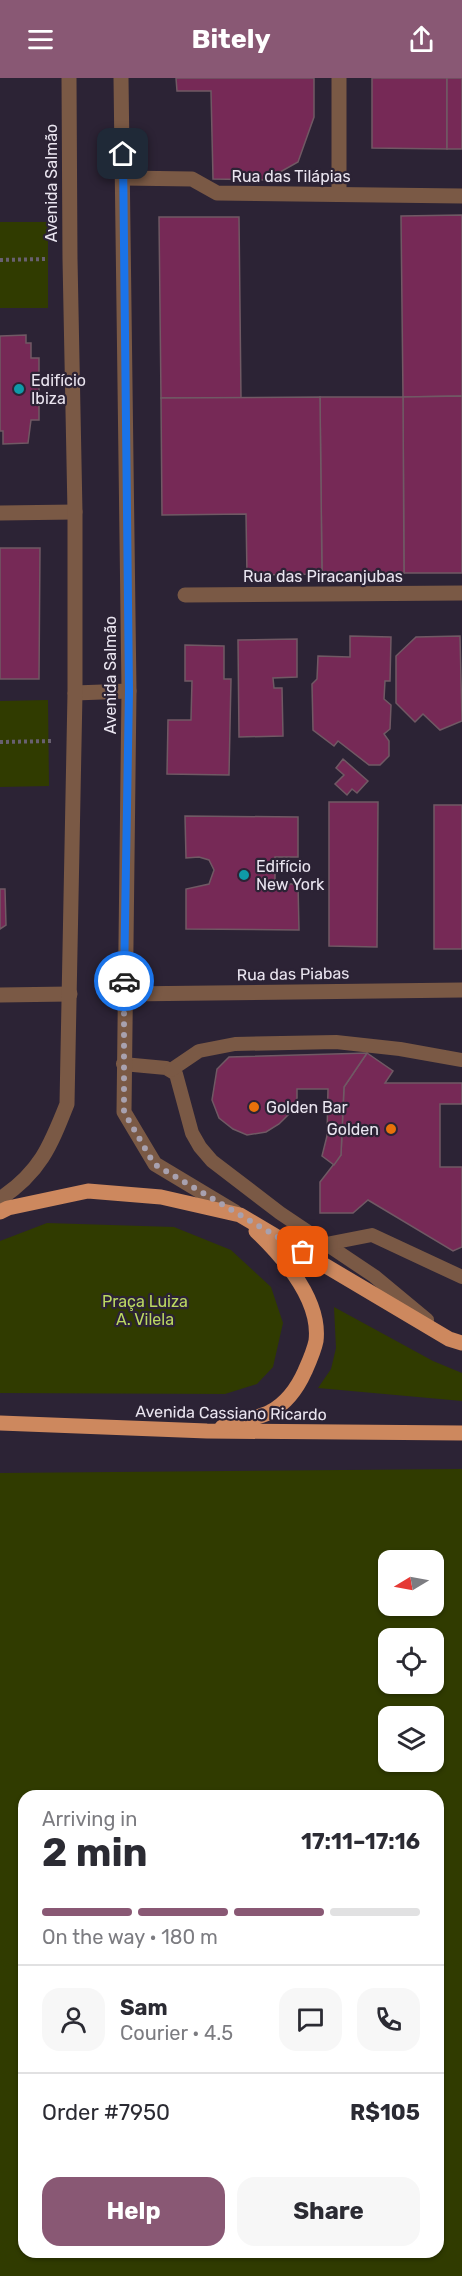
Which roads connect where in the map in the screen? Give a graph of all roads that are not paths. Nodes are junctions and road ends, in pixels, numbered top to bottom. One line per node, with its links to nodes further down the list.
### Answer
1 (69, 78): 7 (street, Avenida Salmão)
2 (339, 78): 5 (street)
3 (121, 80): 4 (street, Avenida Salmão)
4 (124, 177): 5 (street, Rua das Tilápias); 11 (street, Avenida Salmão)
5 (339, 194): 6 (street, Rua das Tilápias)
6 (462, 196)
7 (75, 512): 8 (street); 12 (street, Avenida Salmão)
8 (0, 513)
9 (462, 593): 10 (street, Rua das Piracanjubas)
10 (185, 595)
11 (129, 691): 12 (street); 15 (street, Avenida Salmão)
12 (75, 693): 14 (street, Avenida Salmão)
13 (462, 990): 15 (street, Rua das Piabas)
14 (70, 994): 16 (street); 20 (street, Avenida Salmão)
15 (124, 994): 18 (street, Avenida Salmão)
16 (0, 995)
17 (462, 1060): 19 (lane)
18 (123, 1064): 19 (lane); 22 (street, Avenida Salmão)
19 (171, 1071): 23 (lane)
20 (0, 1199)
21 (0, 1212): 22 (main road)
22 (240, 1215): 24 (main road); 28 (main road)
23 (326, 1244): 24 (lane); 25 (lane); 26 (lane)
24 (303, 1252): 26 (main road)
25 (462, 1277)
26 (456, 1341)
27 (0, 1423): 28 (main road, Avenida Cassiano Ricardo)
28 (207, 1431): 29 (main road, Avenida Cassiano Ricardo)
29 (462, 1433)

